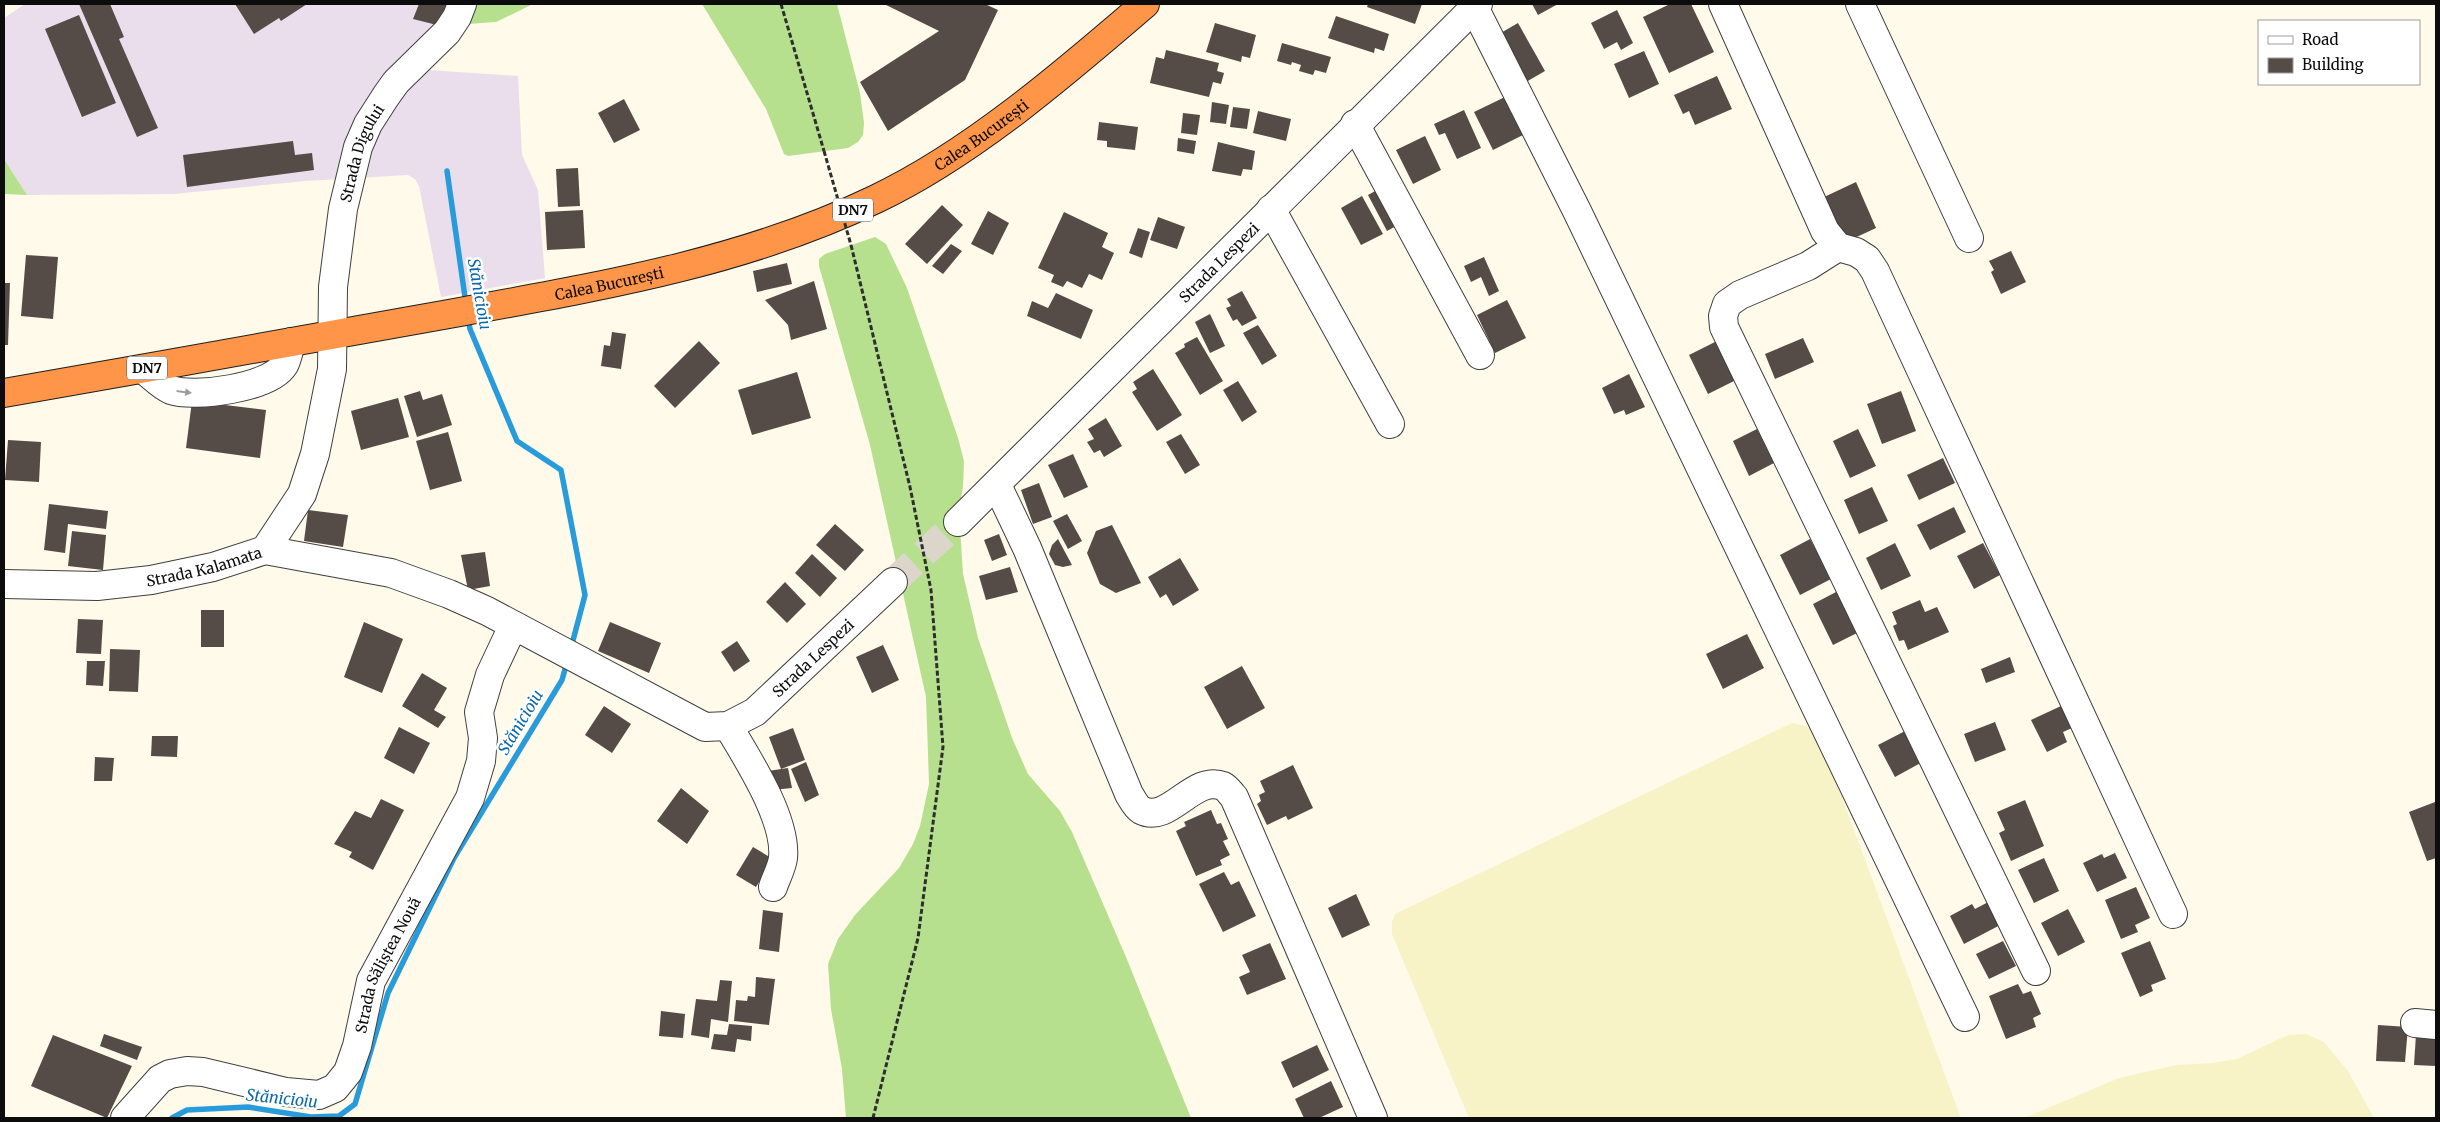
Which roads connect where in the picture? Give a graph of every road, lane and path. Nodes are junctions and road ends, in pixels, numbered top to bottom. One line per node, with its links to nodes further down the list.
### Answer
1 (462, 4): 11 (street, Strada Digului)
2 (782, 4): 27 (path, bridge)
3 (1145, 4): 11 (highway, Calea București / DN7)
4 (1723, 4): 10 (street)
5 (1860, 4): 9 (street)
6 (1476, 5): 7 (street, Strada Lespezi); 25 (street)
7 (1355, 124): 8 (street, Strada Lespezi); 12 (street)
8 (1271, 209): 14 (street); 15 (street, Strada Lespezi)
9 (1969, 238)
10 (1838, 247): 23 (street); 24 (street)
11 (334, 334): 13 (highway, Calea București / DN7); 17 (street, Strada Kalamata)
12 (1480, 355)
13 (4, 393)
14 (1390, 424)
15 (997, 485): 16 (street, Strada Lespezi); 28 (street)
16 (958, 522)
17 (265, 550): 19 (street, Strada Kalamata); 20 (street)
18 (893, 582): 21 (street, Strada Lespezi)
19 (4, 584)
20 (513, 626): 21 (street); 26 (street, Strada Săliștea Nouă)
21 (728, 726): 22 (street)
22 (773, 888)
23 (2173, 914)
24 (2036, 971)
25 (1965, 1017)
26 (125, 1118)
27 (874, 1118)
28 (1373, 1118)

